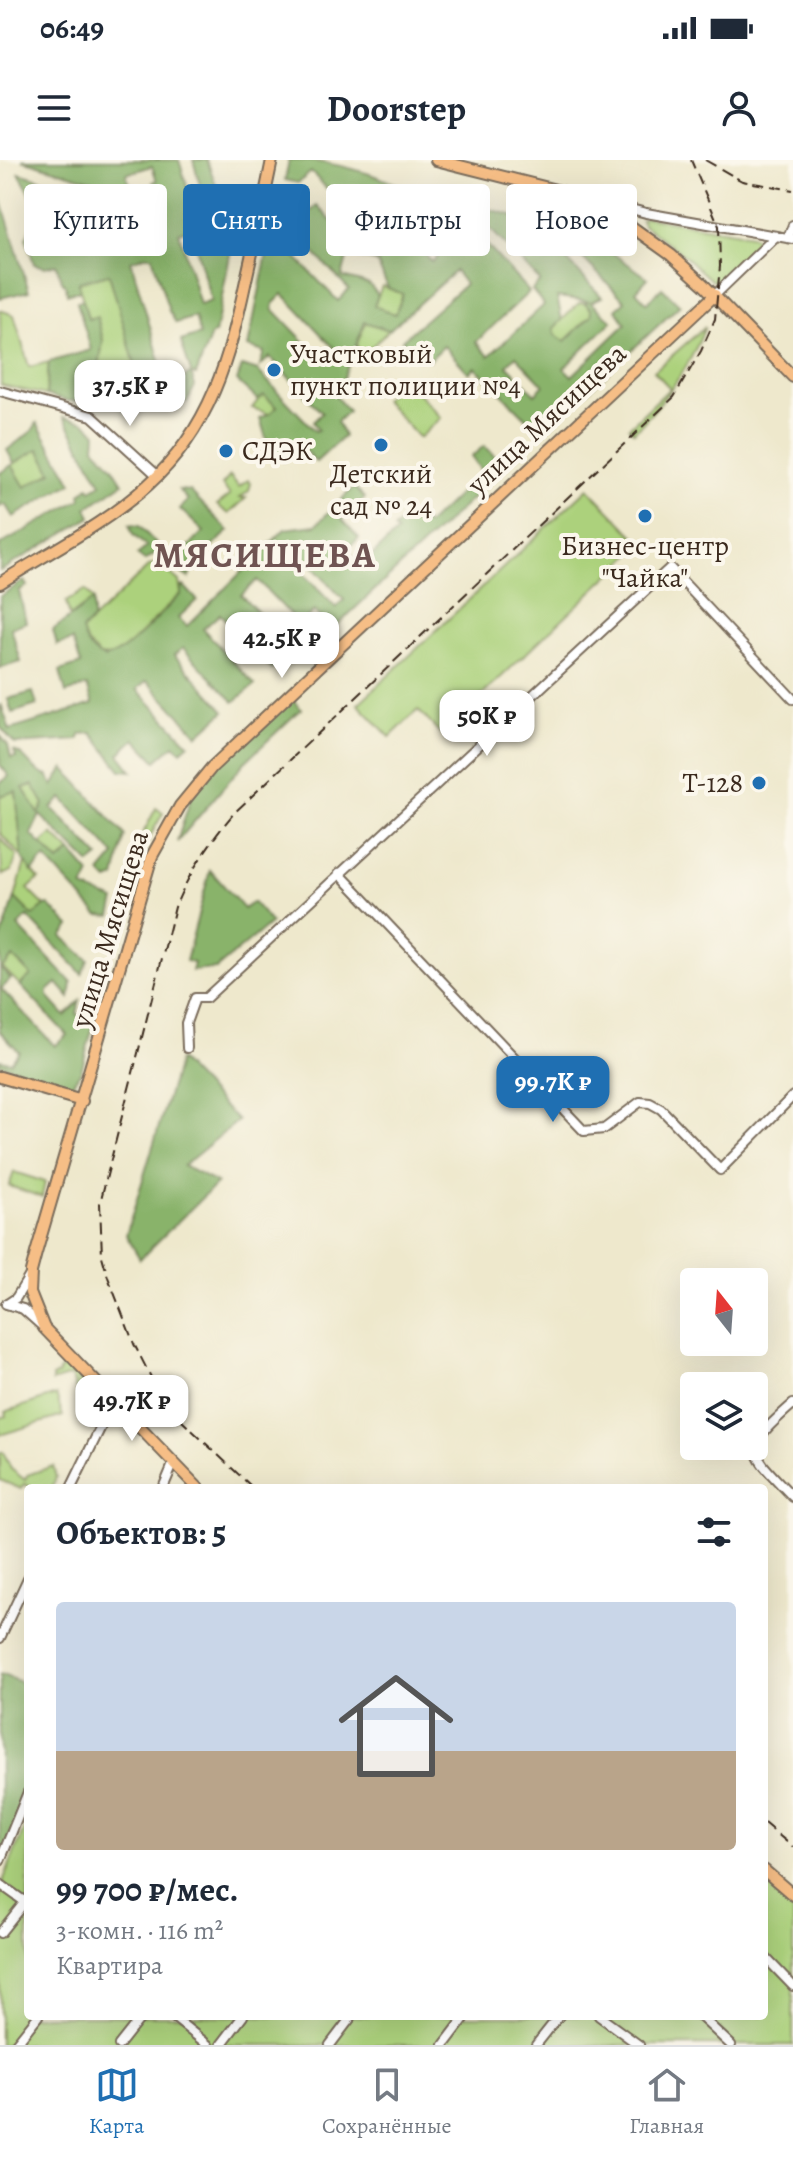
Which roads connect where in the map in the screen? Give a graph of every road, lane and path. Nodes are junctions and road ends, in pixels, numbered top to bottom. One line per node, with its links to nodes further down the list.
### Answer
1 (272, 160): 12 (main road)
2 (436, 160): 3 (main road)
3 (532, 184)
4 (637, 211): 7 (street)
5 (793, 225): 8 (street)
6 (637, 231): 9 (main road)
7 (776, 236): 8 (street); 9 (street)
8 (791, 239)
9 (715, 295): 10 (main road); 19 (main road, улица Мясищева)
10 (793, 377)
11 (0, 391): 12 (street)
12 (158, 476): 13 (main road)
13 (0, 583)
14 (793, 699): 15 (street)
15 (339, 873): 16 (street); 18 (street)
16 (187, 1048)
17 (0, 1077): 19 (main road)
18 (793, 1096)
19 (82, 1101): 20 (main road, улица Мясищева)
20 (31, 1272): 21 (main road, улица Мясищева); 22 (street)
21 (31, 1297): 22 (street); 23 (main road)
22 (3, 1305): 23 (street)
23 (44, 1328): 24 (main road)
24 (114, 1400): 26 (main road); 27 (street)
25 (793, 1404): 30 (street)
26 (174, 1462): 28 (street); 29 (main road)
27 (73, 1484)
28 (165, 1484)
29 (194, 1484)
30 (793, 1497)
31 (24, 1587): 32 (street)
32 (0, 1638)
33 (24, 1802): 34 (street)
34 (0, 1861)
35 (768, 1873): 37 (main road)
36 (0, 1884): 38 (street)
37 (793, 1895)
38 (24, 1899)
39 (24, 1905): 40 (street)
40 (0, 1933)
41 (768, 1960): 42 (street)
42 (793, 1986)
43 (35, 2020): 52 (street)
44 (139, 2020): 53 (street)
45 (177, 2020): 54 (street)
46 (240, 2020): 55 (street)
47 (349, 2020): 56 (street)
48 (463, 2020): 57 (street)
49 (556, 2020): 58 (street)
50 (604, 2020): 59 (street)
51 (704, 2020): 60 (street)
52 (15, 2045)
53 (119, 2045)
54 (208, 2045)
55 (221, 2045)
56 (330, 2045)
57 (444, 2045)
58 (536, 2045)
59 (638, 2045)
60 (731, 2045)

